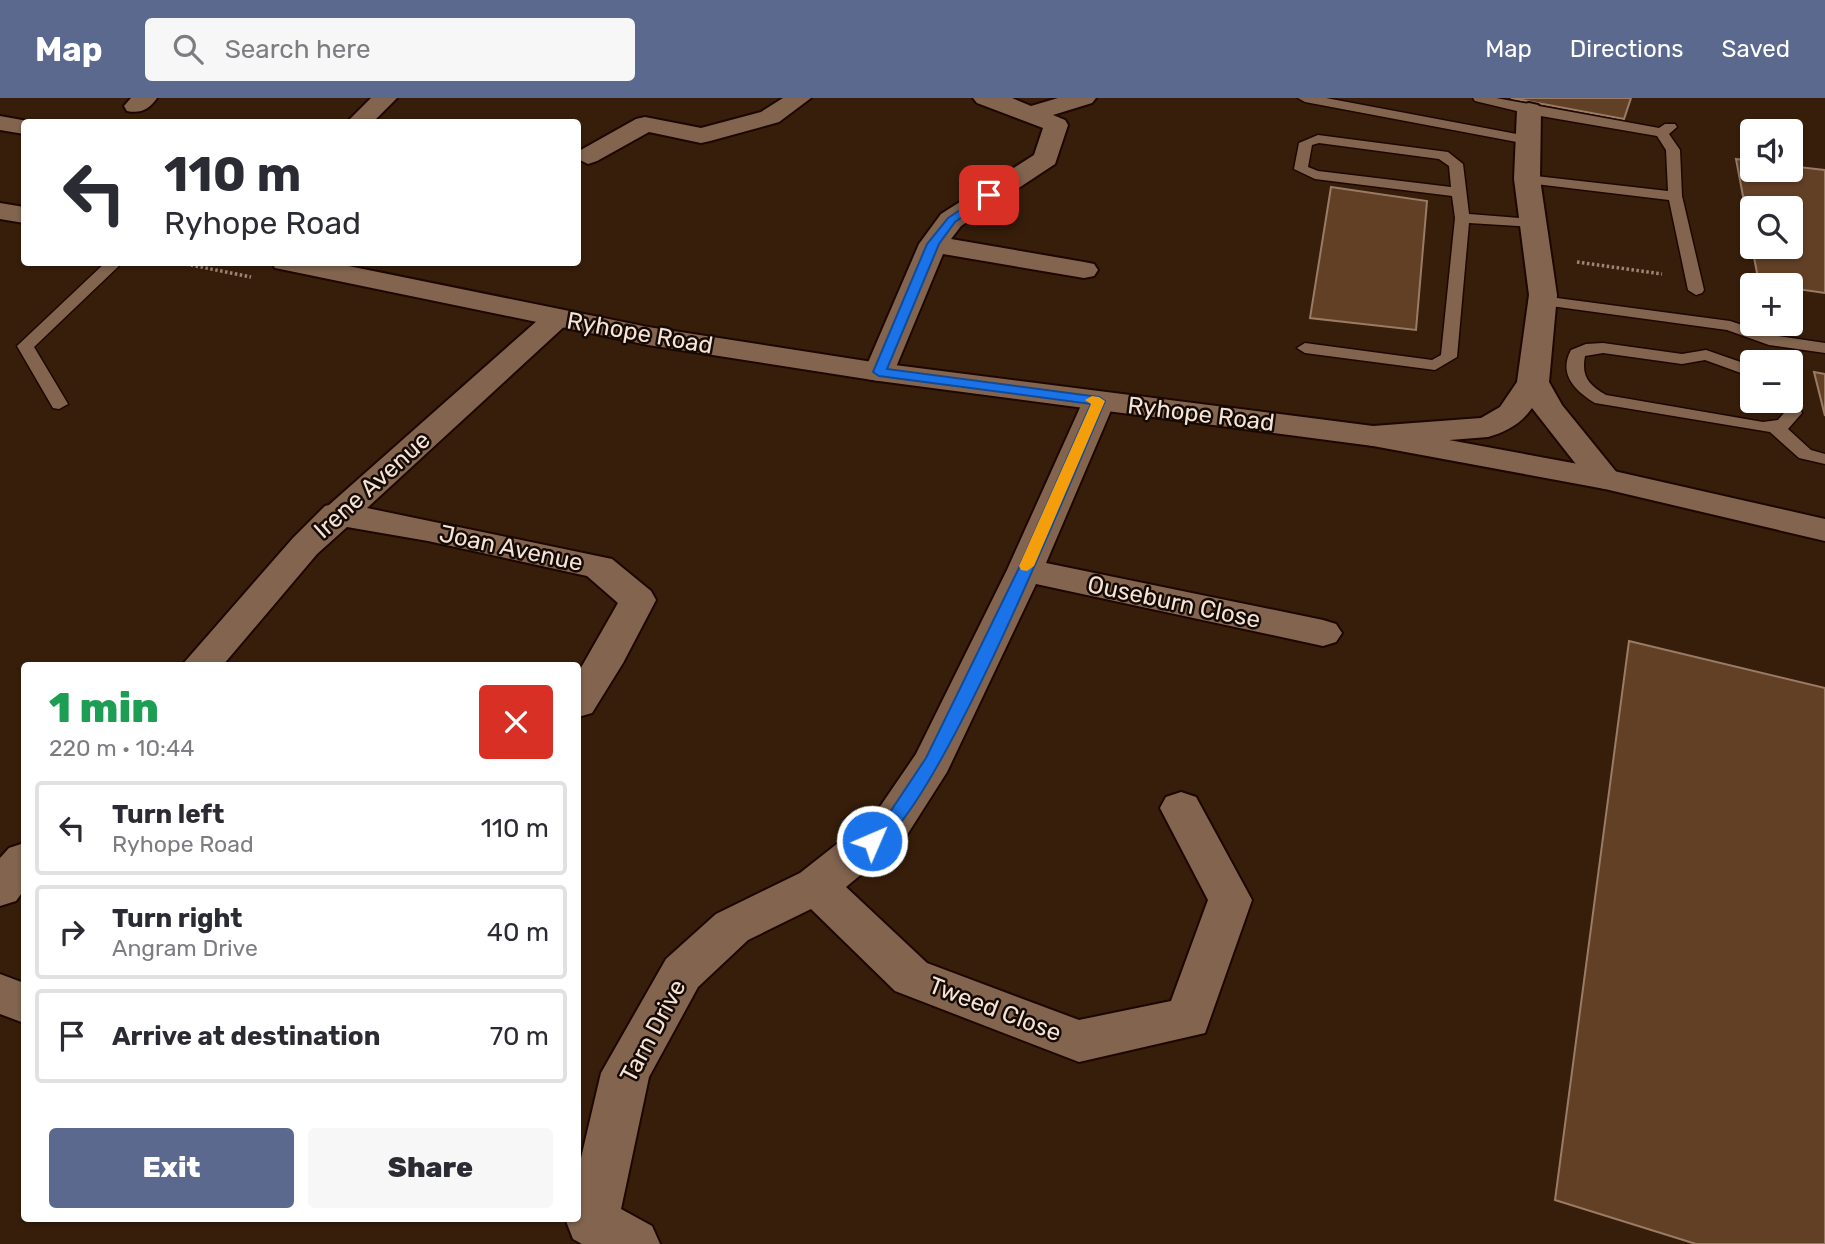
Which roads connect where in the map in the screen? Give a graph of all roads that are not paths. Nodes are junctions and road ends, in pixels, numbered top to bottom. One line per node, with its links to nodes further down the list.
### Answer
1 (385, 98): 9 (street)
2 (799, 98): 13 (street)
3 (985, 98): 8 (street)
4 (1084, 98): 8 (street)
5 (1305, 98): 12 (lane)
6 (1480, 98): 7 (lane)
7 (1529, 110): 12 (street); 16 (lane)
8 (1029, 114): 21 (street)
9 (362, 119)
10 (0, 123): 11 (street)
11 (21, 126)
12 (1527, 140): 14 (street)
13 (588, 156)
14 (1527, 179): 16 (lane); 20 (street)
15 (1459, 192): 15 (lane); 19 (lane)
16 (1675, 197): 25 (lane)
17 (0, 211): 18 (street)
18 (21, 214)
19 (1462, 218): 20 (lane); 29 (lane)
20 (1533, 223): 26 (street)
21 (933, 244): 24 (street); 33 (street)
22 (112, 266): 36 (lane)
23 (304, 266): 27 (street, Ryhope Road)
24 (1084, 270)
25 (1694, 284)
26 (1542, 301): 28 (lane); 34 (street)
27 (557, 318): 33 (street, Ryhope Road); 42 (street, Irene Avenue)
28 (1683, 319): 30 (lane); 31 (lane)
29 (1305, 348)
30 (1825, 348)
31 (1706, 355): 32 (lane); 38 (lane)
32 (1740, 368)
33 (879, 372): 35 (street, Ryhope Road)
34 (1533, 382): 39 (street); 41 (street)
35 (1099, 401): 39 (street, Ryhope Road); 44 (street, Tarn Drive)
36 (58, 404)
37 (1793, 413): 38 (lane)
38 (1774, 426): 40 (lane)
39 (1373, 436): 41 (street, Ryhope Road)
40 (1825, 459)
41 (1605, 479): 43 (street, Ryhope Road)
42 (337, 514): 46 (street, Irene Avenue); 47 (street, Joan Avenue)
43 (1825, 530)
44 (1025, 570): 45 (street, Ouseburn Close); 50 (street, Tarn Drive)
45 (1323, 633)
46 (204, 662)
47 (581, 698)
48 (1181, 808): 50 (street, Tweed Close)
49 (21, 864): 51 (street)
50 (816, 886): 54 (street, Tarn Drive)
51 (0, 888)
52 (0, 994): 53 (street)
53 (21, 1002)
54 (633, 1244)

